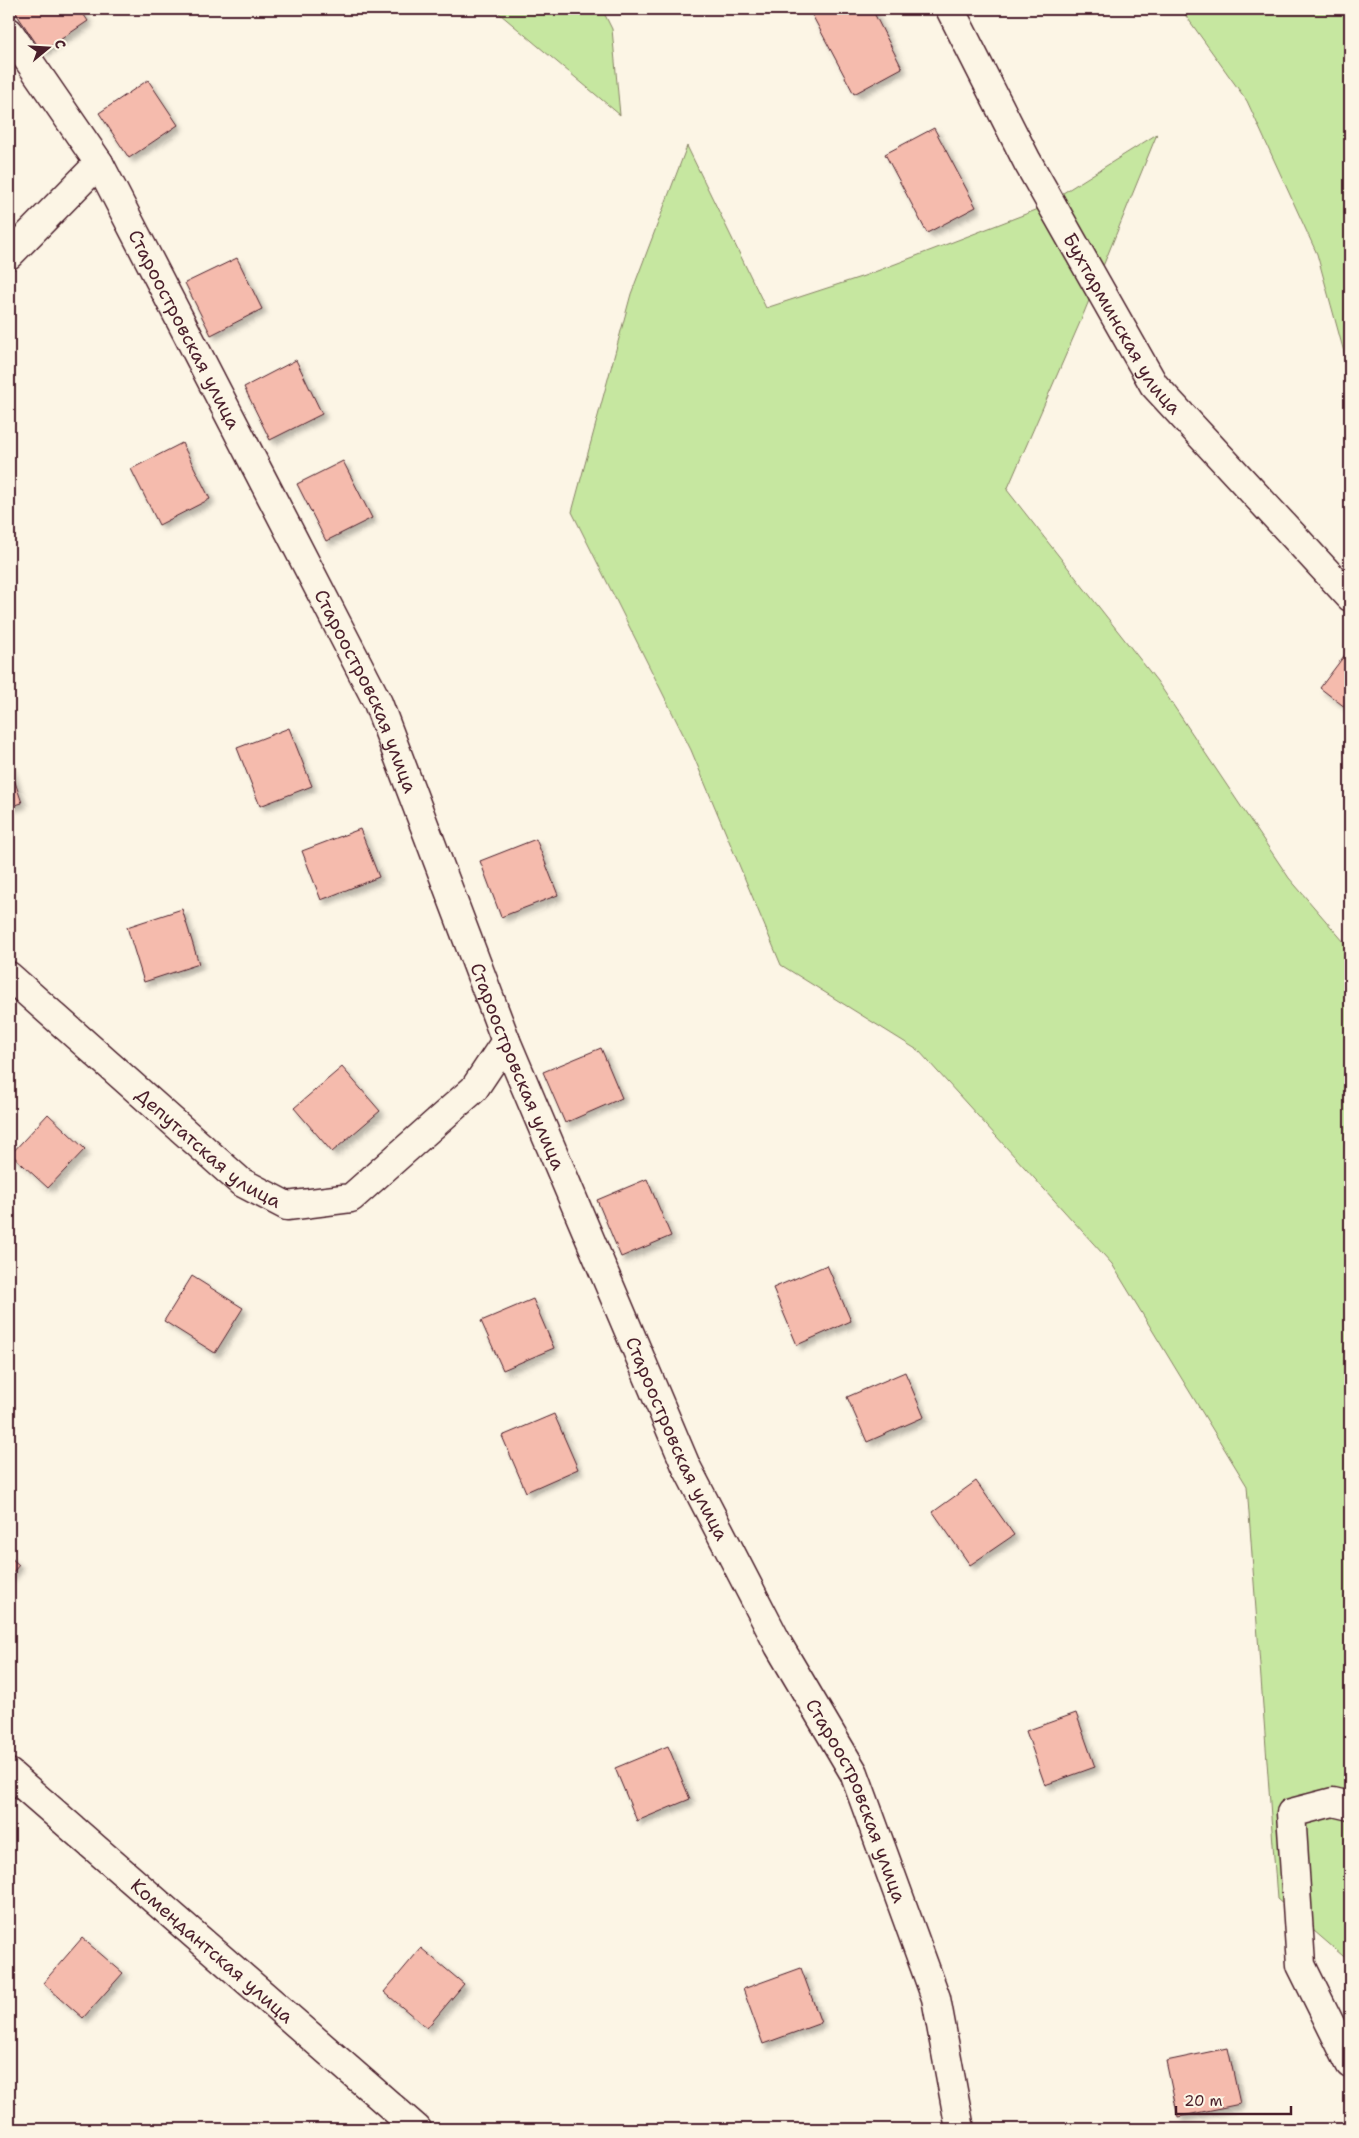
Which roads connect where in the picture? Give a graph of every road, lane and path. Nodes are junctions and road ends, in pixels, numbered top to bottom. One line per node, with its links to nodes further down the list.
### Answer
1 (950, 9): 5 (street, Бухтарминская улица)
2 (9, 32): 3 (street, Староостровская улица)
3 (99, 163): 4 (street); 7 (street, Староостровская улица)
4 (9, 255)
5 (1350, 597)
6 (9, 976): 7 (street, Депутатская улица)
7 (506, 1041): 12 (street, Староостровская улица)
8 (9, 1773): 11 (street, Комендантская улица)
9 (1350, 1806): 10 (street)
10 (1350, 2064)
11 (417, 2129)
12 (960, 2129)

